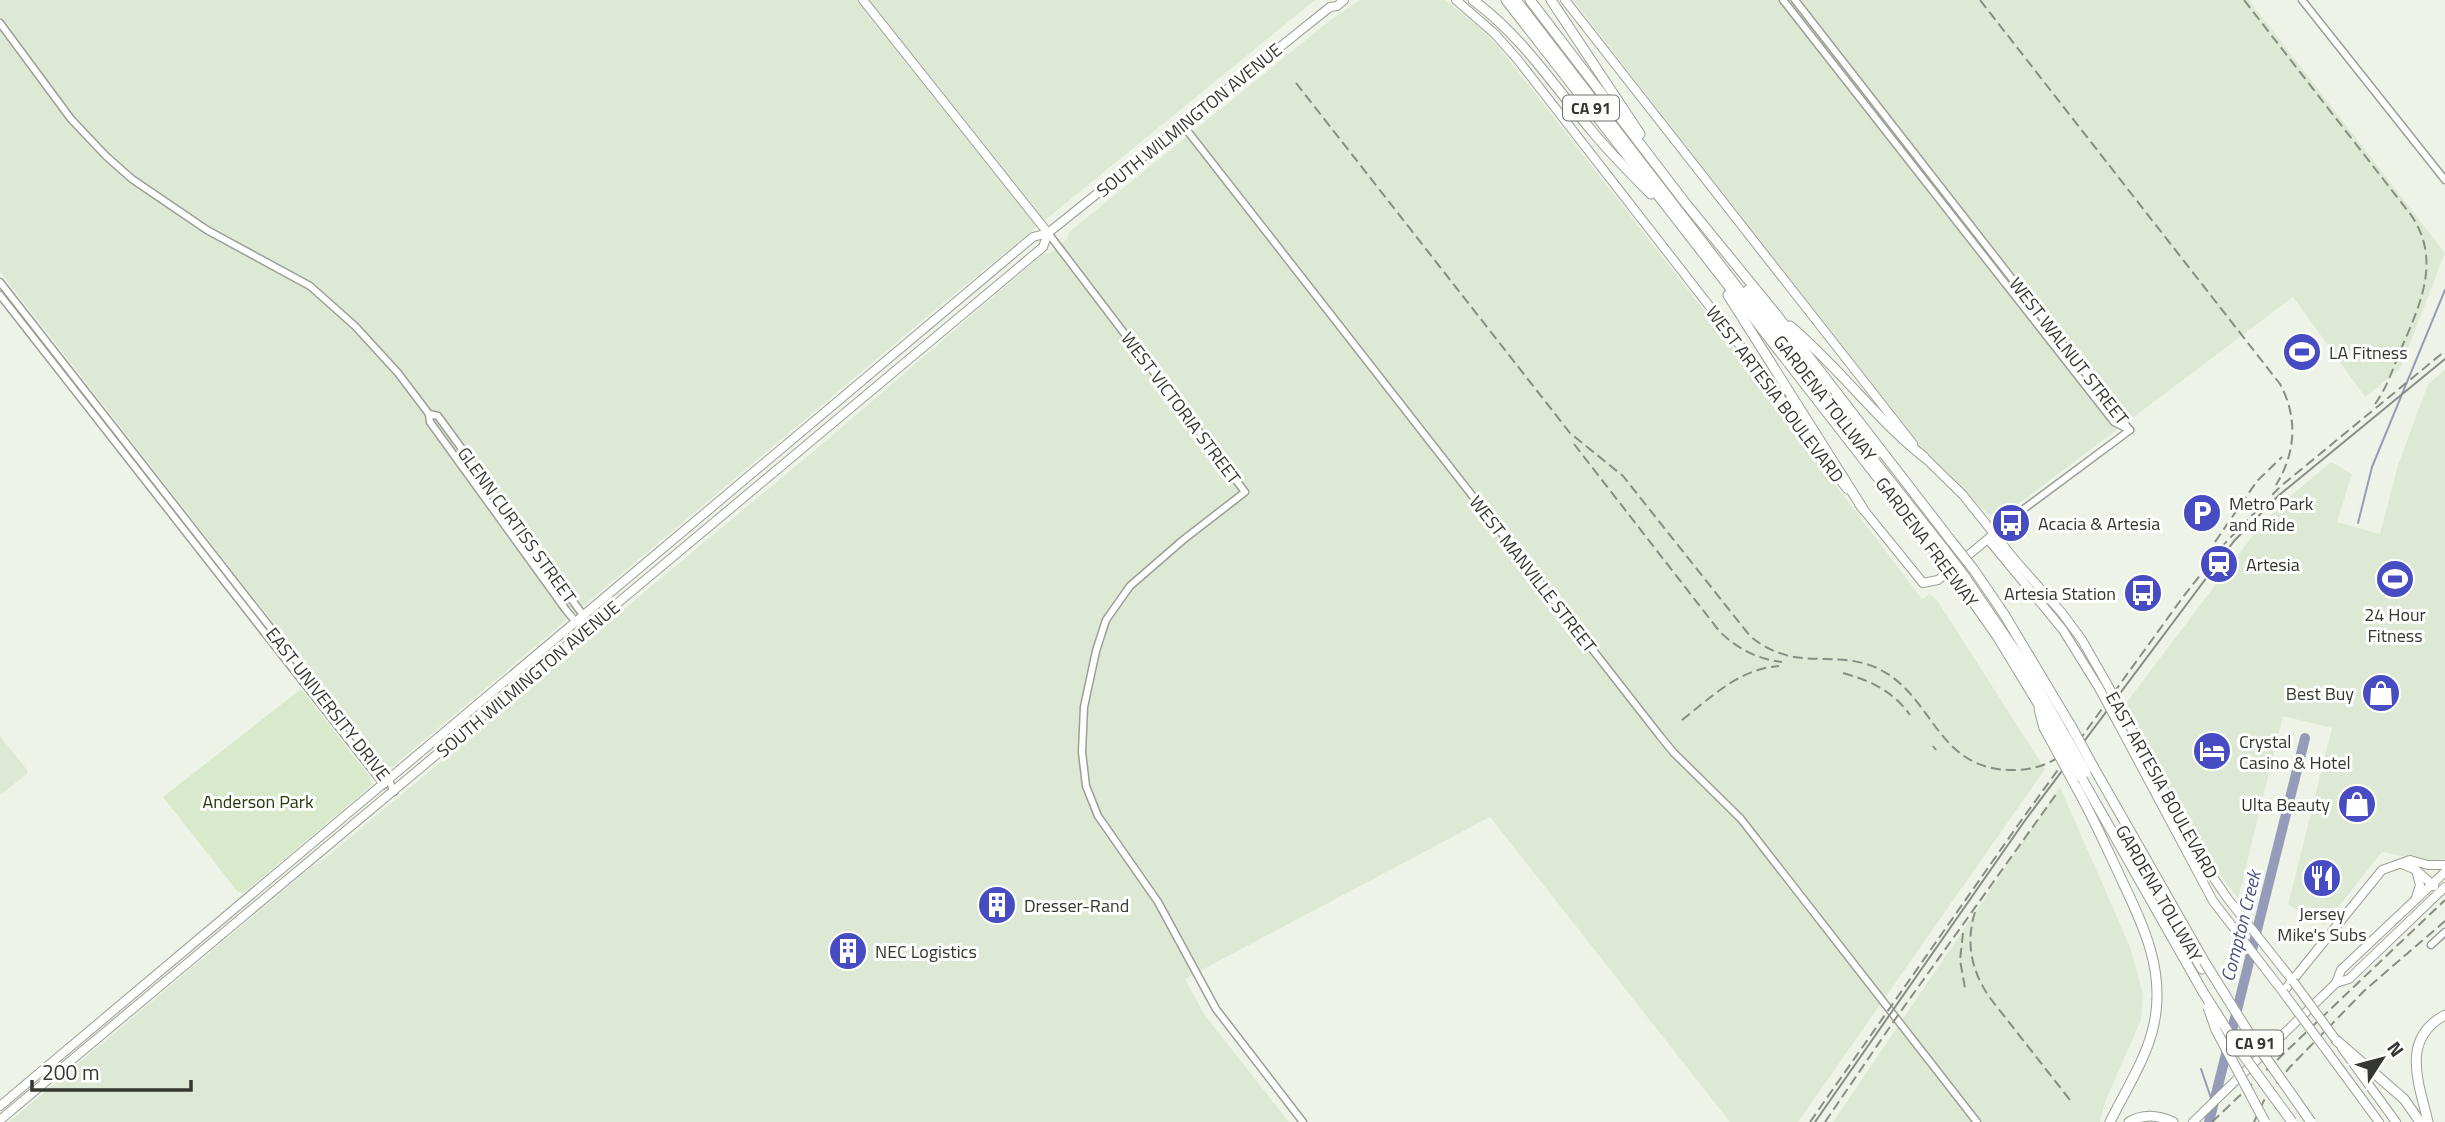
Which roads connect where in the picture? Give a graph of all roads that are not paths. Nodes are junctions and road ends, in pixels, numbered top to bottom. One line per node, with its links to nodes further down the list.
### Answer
1 (863, 0): 20 (main road, WEST VICTORIA STREET)
2 (1344, 0): 14 (main road, SOUTH WILMINGTON AVENUE)
3 (1457, 0): 28 (main road, WEST ARTESIA BOULEVARD)
4 (1473, 0): 19 (highway)
5 (1506, 0): 19 (highway, GARDENA FREEWAY / CA 91)
6 (1516, 0): 32 (highway, GARDENA TOLLWAY)
7 (1522, 0): 30 (highway, GARDENA TOLLWAY)
8 (1530, 0): 18 (highway, GARDENA FREEWAY / CA 91)
9 (1551, 0): 18 (highway)
10 (1565, 0): 27 (main road)
11 (1783, 0): 26 (street, WEST WALNUT STREET)
12 (1795, 0): 26 (street, WEST WALNUT STREET)
13 (2302, 0): 17 (street)
14 (1330, 3): 16 (main road, SOUTH WILMINGTON AVENUE)
15 (0, 23): 25 (street, GLENN CURTISS STREET)
16 (1182, 124): 20 (main road, SOUTH WILMINGTON AVENUE); 65 (street, WEST MANVILLE STREET)
17 (2445, 180)
18 (1687, 205): 24 (highway, GARDENA FREEWAY / CA 91)
19 (1675, 217): 21 (highway, GARDENA FREEWAY / CA 91)
20 (1048, 233): 34 (main road, SOUTH WILMINGTON AVENUE); 36 (main road, SOUTH WILMINGTON AVENUE); 64 (street, WEST VICTORIA STREET)
21 (1701, 252): 28 (highway); 32 (highway, GARDENA FREEWAY / CA 91)
22 (0, 282): 29 (street, EAST UNIVERSITY DRIVE)
23 (0, 295): 29 (street, EAST UNIVERSITY DRIVE)
24 (1776, 314): 27 (highway); 30 (highway, GARDENA FREEWAY / CA 91)
25 (429, 414): 34 (street, GLENN CURTISS STREET); 35 (street, GLENN CURTISS STREET)
26 (2130, 430): 31 (street)
27 (1924, 457): 31 (main road)
28 (1863, 509): 31 (main road, WEST ARTESIA BOULEVARD)
29 (175, 512): 41 (street, EAST UNIVERSITY DRIVE)
30 (1944, 531): 32 (highway, GARDENA FREEWAY / CA 91)
31 (1991, 536): 37 (main road)
32 (1944, 548): 33 (highway, GARDENA FREEWAY / CA 91, bridge); 38 (highway, GARDENA FREEWAY / CA 91, bridge)
33 (1962, 580): 38 (highway); 38 (highway, GARDENA FREEWAY / CA 91)
34 (583, 615): 35 (main road, SOUTH WILMINGTON AVENUE); 36 (street, GLENN CURTISS STREET)
35 (575, 621): 36 (street, GLENN CURTISS STREET); 41 (main road, SOUTH WILMINGTON AVENUE)
36 (587, 629): 42 (main road, SOUTH WILMINGTON AVENUE)
37 (2102, 685): 39 (main road, EAST ARTESIA BOULEVARD, bridge); 39 (main road, EAST ARTESIA BOULEVARD, bridge)
38 (2062, 736): 40 (highway, GARDENA FREEWAY / CA 91, bridge); 40 (highway, GARDENA FREEWAY / CA 91, bridge); 66 (highway, bridge)
39 (2144, 763): 43 (main road, EAST ARTESIA BOULEVARD)
40 (2087, 772): 53 (highway, GARDENA FREEWAY / CA 91); 56 (highway, GARDENA TOLLWAY / CA 91)
41 (385, 781): 42 (street, EAST UNIVERSITY DRIVE); 60 (main road, SOUTH WILMINGTON AVENUE)
42 (394, 792): 62 (main road, SOUTH WILMINGTON AVENUE)
43 (2189, 849): 54 (main road, EAST ARTESIA BOULEVARD); 57 (main road, EAST ARTESIA BOULEVARD)
44 (2399, 863): 45 (main road); 46 (main road); 54 (main road)
45 (2445, 865)
46 (2416, 870): 48 (main road); 50 (main road)
47 (2445, 872): 48 (main road)
48 (2432, 884): 49 (main road); 50 (main road)
49 (2443, 890): 55 (main road)
50 (2415, 901): 55 (main road)
51 (2445, 932): 52 (street)
52 (2431, 945)
53 (2203, 965): 71 (highway, GARDENA TOLLWAY); 72 (highway, GARDENA FREEWAY / CA 91, bridge)
54 (2295, 978): 57 (main road, bridge); 59 (main road, EAST ARTESIA BOULEVARD, bridge)
55 (2336, 983): 68 (main road, bridge)
56 (2203, 992): 69 (highway, bridge); 70 (highway, CA 91, bridge)
57 (2283, 992): 73 (main road, EAST ARTESIA BOULEVARD, bridge)
58 (2445, 1014): 61 (highway)
59 (2336, 1040): 61 (highway); 74 (main road, EAST ARTESIA BOULEVARD)
60 (0, 1106)
61 (2423, 1119)
62 (0, 1120)
63 (2169, 1120): 67 (highway)
64 (1303, 1122)
65 (1977, 1122)
66 (2110, 1122)
67 (2129, 1122)
68 (2193, 1122)
69 (2265, 1122)
70 (2292, 1122)
71 (2304, 1122)
72 (2311, 1122)
73 (2379, 1122)
74 (2396, 1122)

